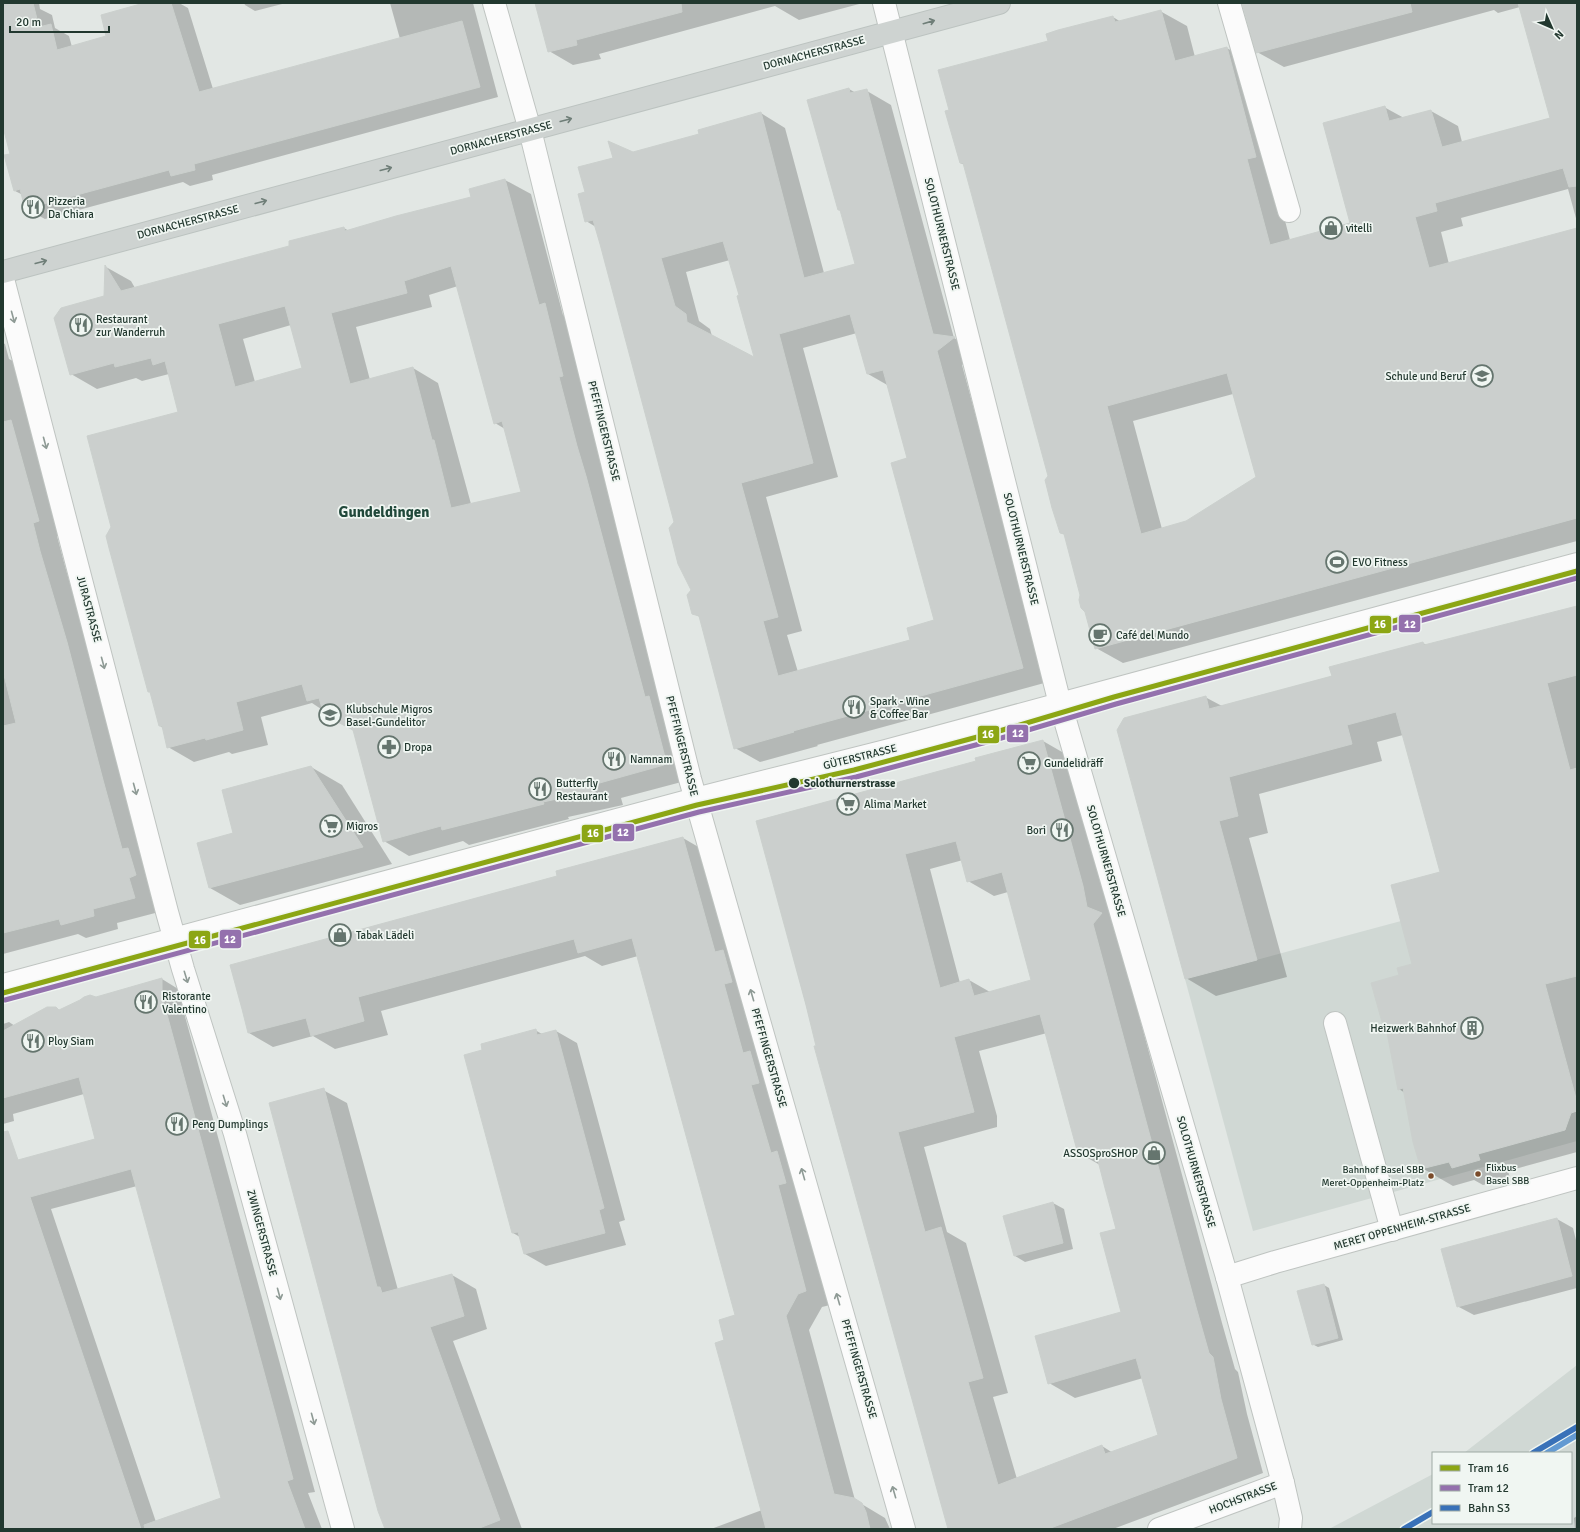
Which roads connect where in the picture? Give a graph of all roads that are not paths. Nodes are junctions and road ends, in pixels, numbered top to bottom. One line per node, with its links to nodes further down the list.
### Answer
1 (494, 3): 6 (street, PFEFFINGERSTRASSE)
2 (884, 3): 5 (street, SOLOTHURNERSTRASSE)
3 (999, 3): 5 (main road, DORNACHERSTRASSE, one-way to 3)
4 (1229, 3): 7 (street)
5 (891, 33): 6 (main road, DORNACHERSTRASSE, one-way to 5); 11 (street, SOLOTHURNERSTRASSE)
6 (530, 130): 8 (main road, DORNACHERSTRASSE, one-way to 6); 12 (street, PFEFFINGERSTRASSE)
7 (1289, 211)
8 (3, 272)
9 (3, 279): 13 (street, JURASTRASSE, one-way to 13)
10 (1577, 564): 11 (street, GÜTERSTRASSE)
11 (1060, 704): 12 (street, GÜTERSTRASSE); 18 (street, SOLOTHURNERSTRASSE)
12 (695, 798): 13 (street, GÜTERSTRASSE); 21 (street, PFEFFINGERSTRASSE, one-way to 12)
13 (175, 940): 14 (street, GÜTERSTRASSE); 20 (street, ZWINGERSTRASSE, one-way to 20)
14 (3, 985)
15 (1335, 1023): 17 (street)
16 (1577, 1178): 17 (street, MERET OPPENHEIM-STRASSE)
17 (1392, 1230): 18 (street, MERET OPPENHEIM-STRASSE)
18 (1227, 1278): 19 (street, SOLOTHURNERSTRASSE)
19 (1284, 1483): 22 (street, HOCHSTRASSE); 23 (street, HOCHSTRASSE)
20 (343, 1529)
21 (904, 1529)
22 (1158, 1529)
23 (1290, 1529)

